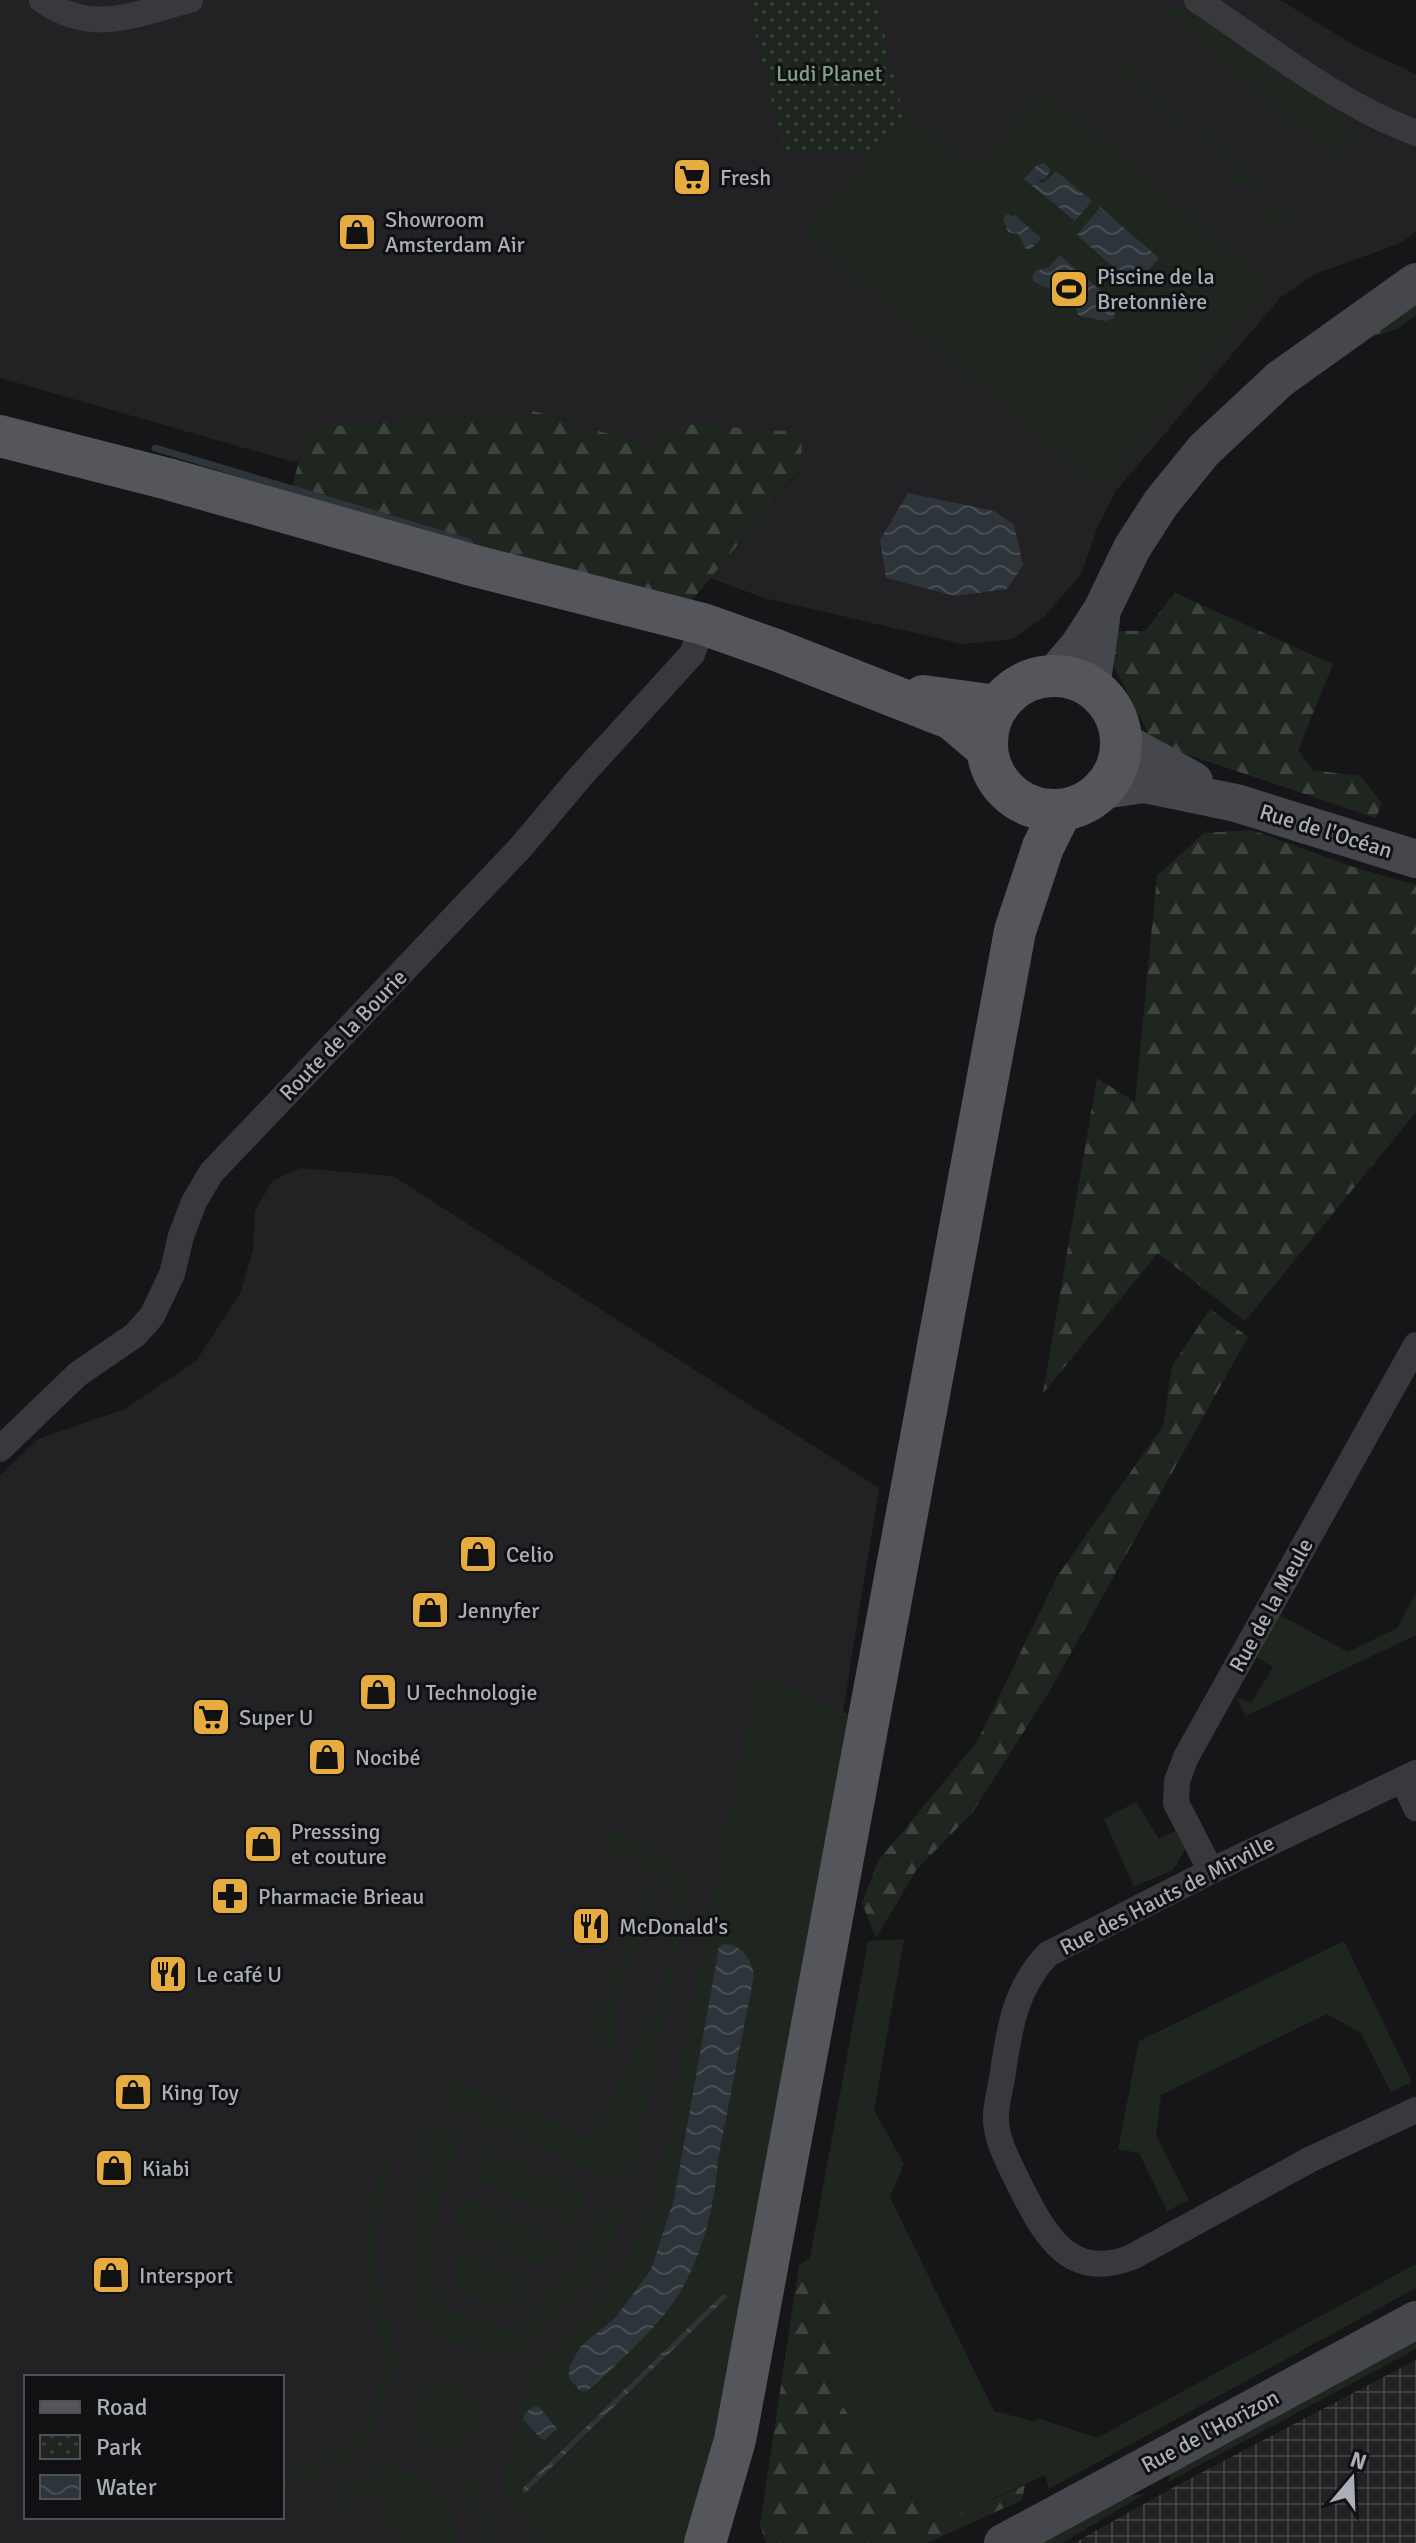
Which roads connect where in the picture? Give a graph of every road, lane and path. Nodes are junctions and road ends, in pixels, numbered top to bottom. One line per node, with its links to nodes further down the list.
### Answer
1 (42, 0): 2 (street)
2 (190, 0)
3 (1197, 0): 4 (street)
4 (1387, 122): 5 (street); 6 (street)
5 (1416, 123)
6 (1416, 133)
7 (1416, 282): 12 (main road)
8 (0, 419): 10 (main road)
9 (0, 436): 10 (main road)
10 (168, 479): 11 (main road)
11 (699, 635): 13 (main road); 24 (street, Route de la Bourie)
12 (1072, 681): 14 (main road); 15 (main road)
13 (870, 687): 14 (main road); 16 (main road)
14 (997, 706): 16 (main road)
15 (1122, 741): 17 (main road); 19 (main road, Rue de l'Océan)
16 (986, 748): 18 (main road)
17 (1103, 790): 19 (main road, Rue de l'Océan); 20 (main road)
18 (1016, 800): 20 (main road); 22 (main road)
19 (1236, 803): 21 (main road, Rue de l'Océan)
20 (1061, 811): 22 (main road)
21 (1416, 859)
22 (1015, 931): 30 (main road)
23 (1416, 1345): 27 (street, Rue de la Meule)
24 (0, 1449)
25 (1410, 1776): 26 (street); 27 (street, Rue des Hauts de Mirville)
26 (1416, 1808)
27 (1211, 1871): 28 (street, Rue des Hauts de Mirville)
28 (1416, 2110)
29 (1416, 2320): 33 (main road, Rue de l'Horizon)
30 (735, 2440): 31 (main road); 32 (main road)
31 (705, 2543)
32 (728, 2543)
33 (1003, 2543)

